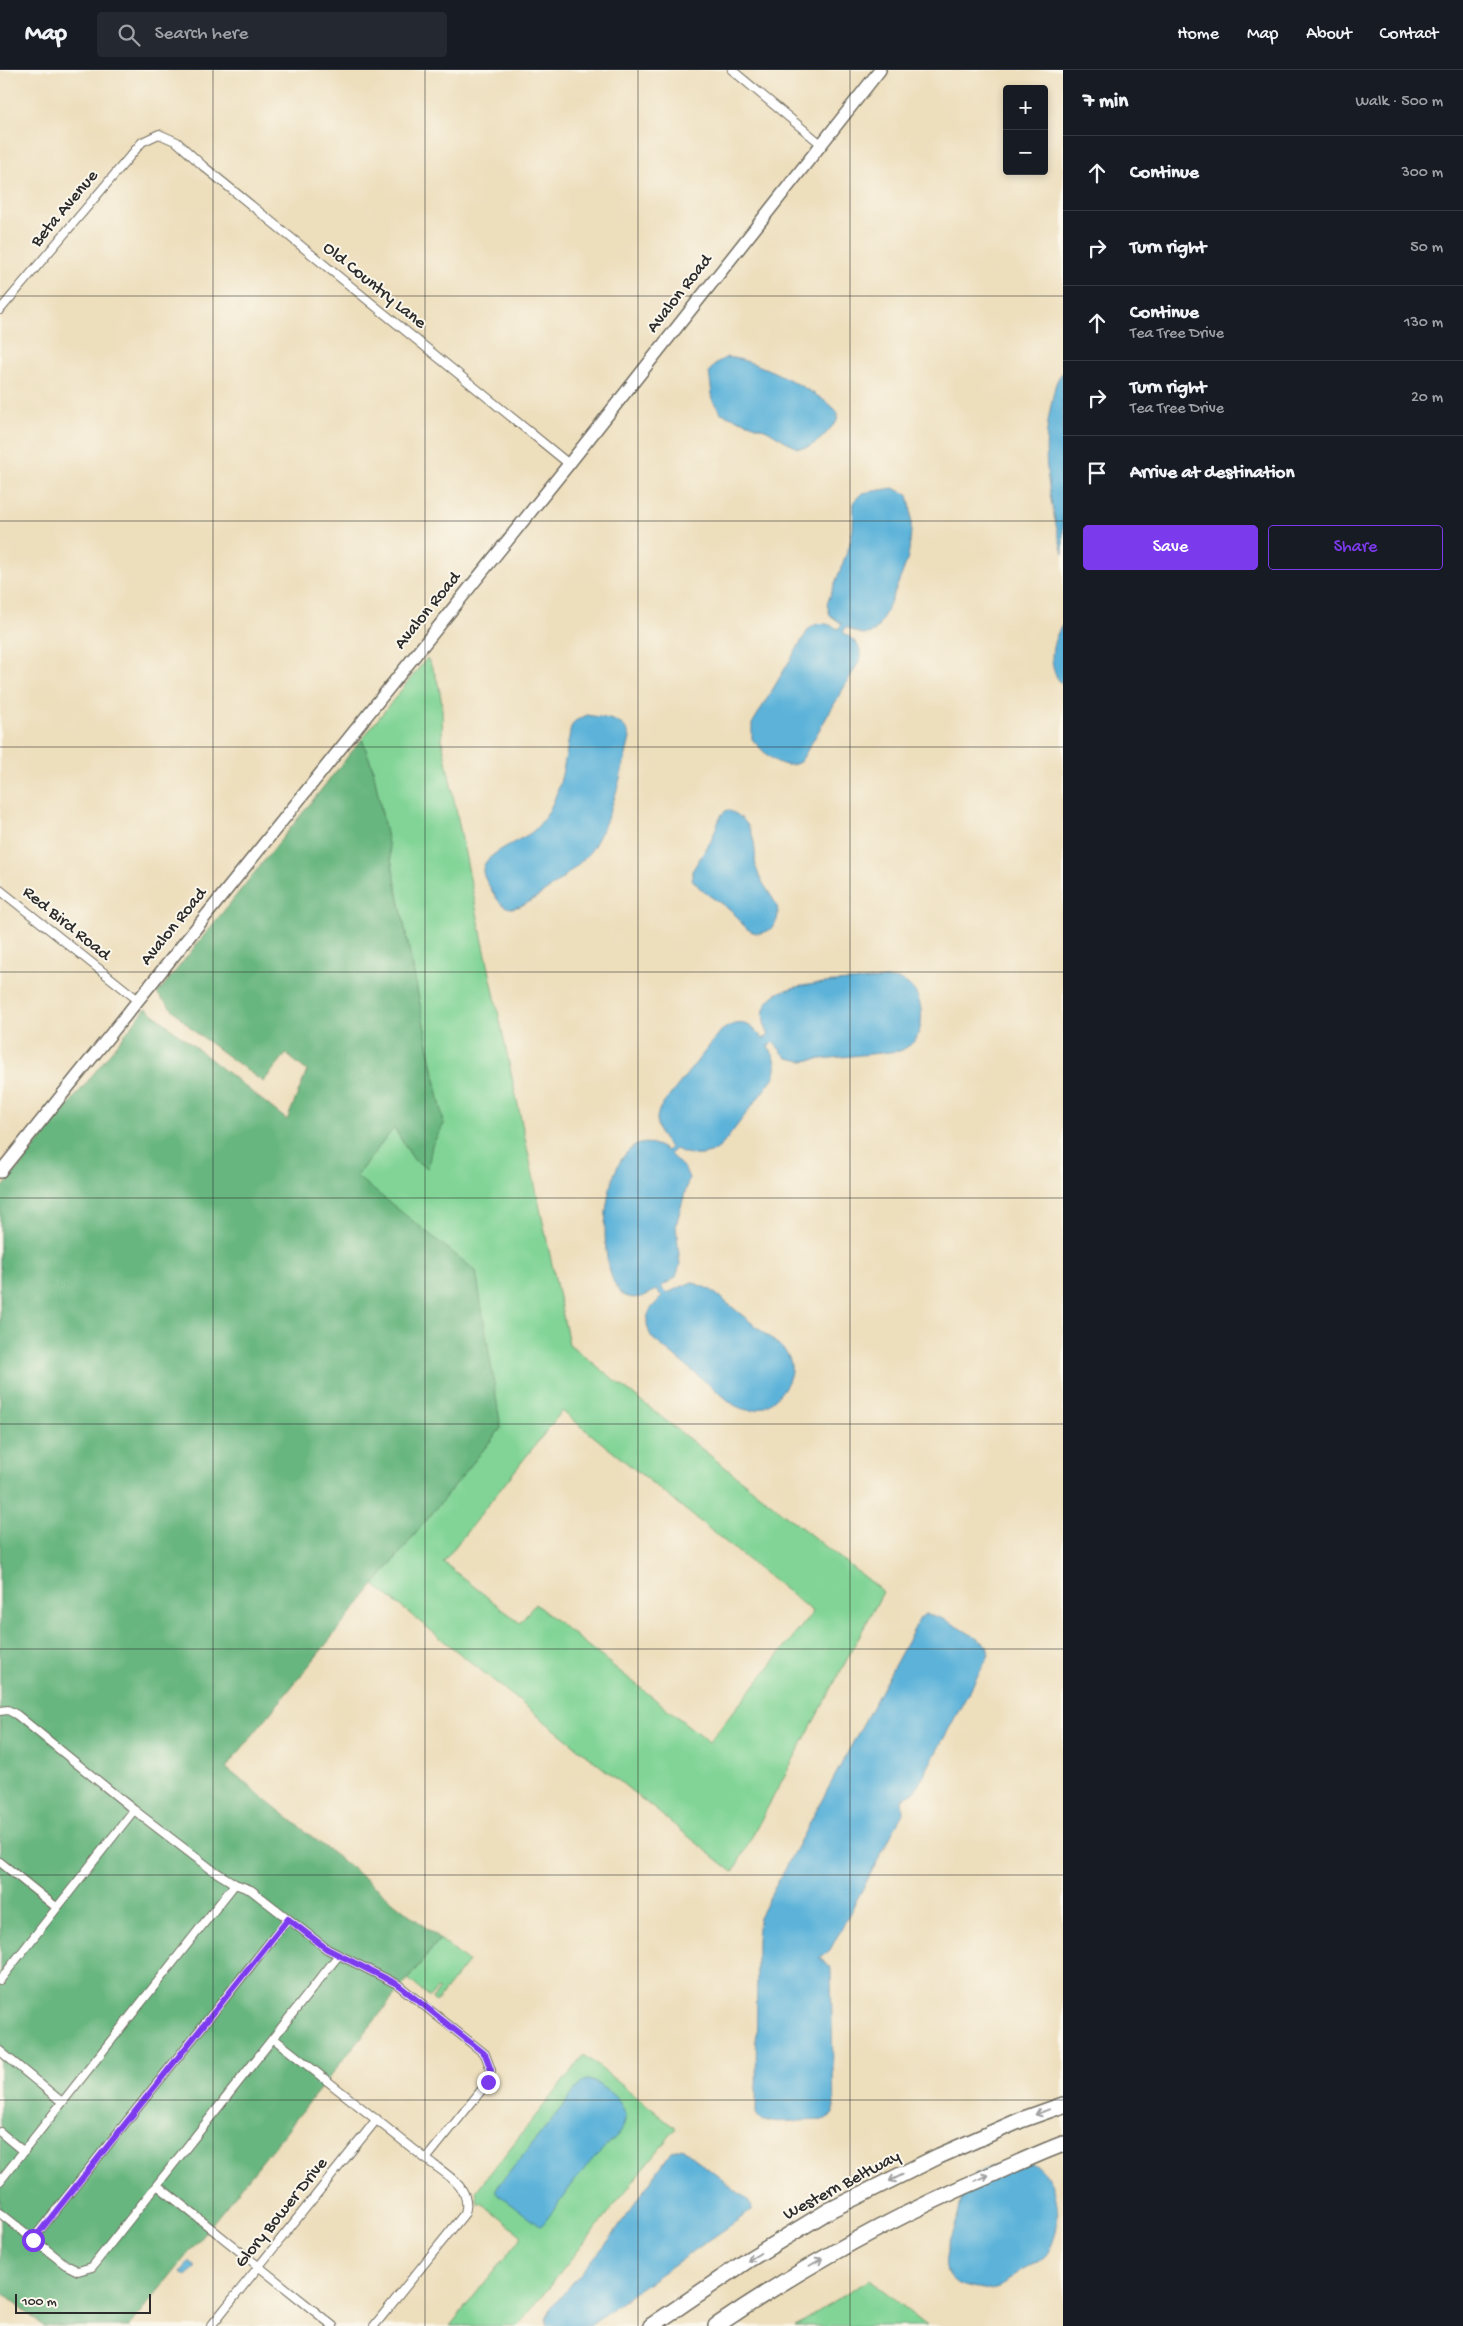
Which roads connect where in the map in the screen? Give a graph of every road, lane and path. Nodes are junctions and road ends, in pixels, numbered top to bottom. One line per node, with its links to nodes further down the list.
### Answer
1 (732, 70): 4 (street)
2 (880, 70): 4 (main road, Avalon Road)
3 (159, 134): 5 (street, Beta Avenue); 6 (street, Old Country Lane)
4 (821, 144): 6 (main road, Avalon Road)
5 (0, 310)
6 (569, 464): 8 (main road, Avalon Road)
7 (0, 890): 8 (street, Red Bird Road)
8 (138, 1000): 9 (main road, Avalon Road)
9 (0, 1172)
10 (0, 1711): 11 (street)
11 (134, 1810): 13 (street); 14 (street)
12 (0, 1862): 14 (street)
13 (235, 1884): 15 (street); 20 (street)
14 (56, 1907): 17 (street)
15 (288, 1919): 16 (street); 30 (street)
16 (338, 1956): 18 (street); 26 (street)
17 (0, 1980)
18 (274, 2038): 22 (street); 28 (street)
19 (0, 2051): 20 (street)
20 (62, 2102): 25 (street)
21 (1063, 2105): 35 (highway, Western Beltway, one-way to 35)
22 (377, 2119): 26 (street); 31 (street, Glory Bower Drive)
23 (0, 2132): 25 (street)
24 (1059, 2146): 36 (highway, one-way to 24)
25 (24, 2152): 27 (street)
26 (426, 2159): 34 (street)
27 (0, 2181)
28 (157, 2185): 30 (street); 31 (street)
29 (0, 2212): 30 (street)
30 (33, 2240)
31 (259, 2266): 32 (street, Glory Bower Drive); 33 (street)
32 (211, 2326)
33 (333, 2326)
34 (374, 2326)
35 (651, 2326)
36 (716, 2326)

